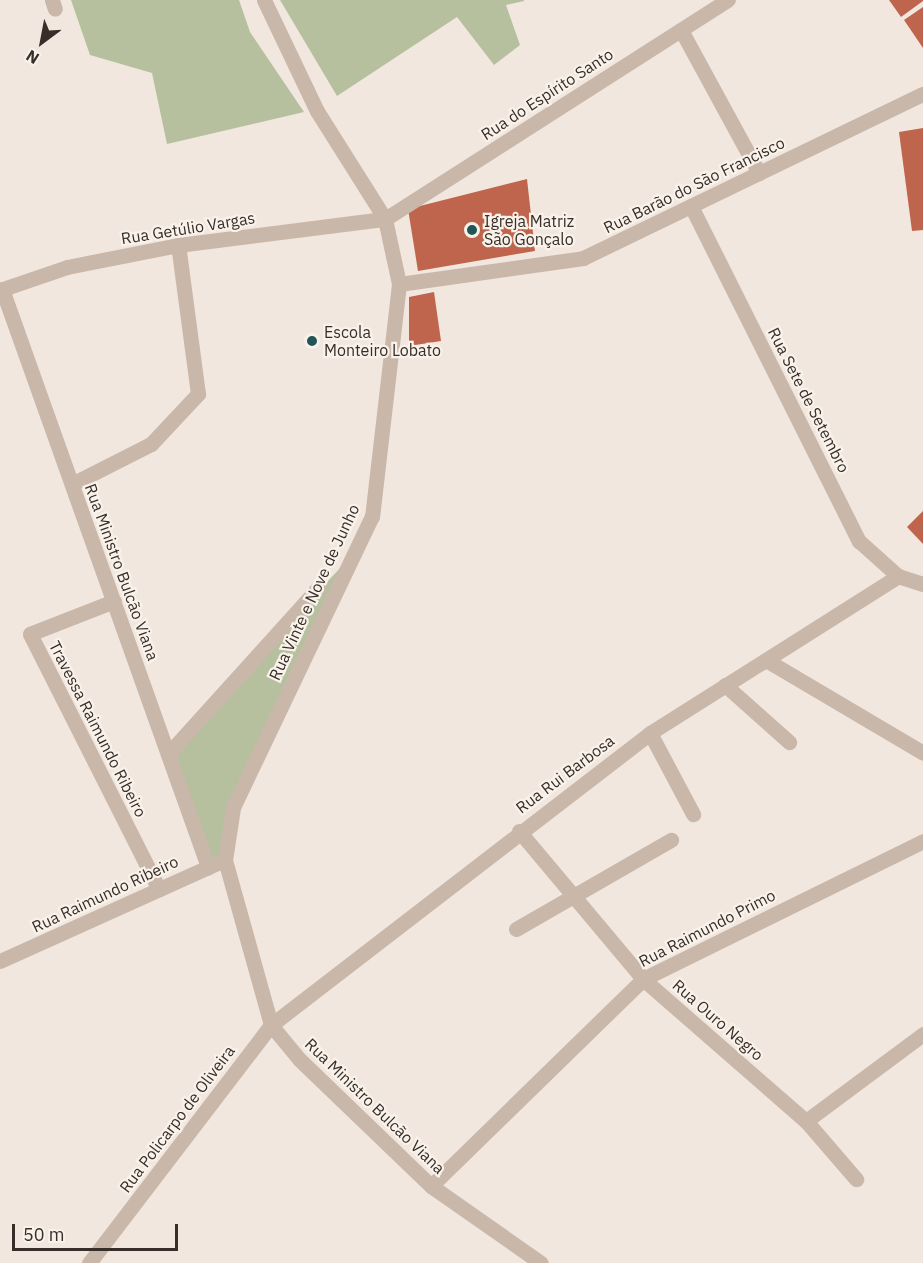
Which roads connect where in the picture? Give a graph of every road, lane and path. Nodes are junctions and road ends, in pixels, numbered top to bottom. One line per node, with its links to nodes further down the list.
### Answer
1 (264, 0): 7 (street, Rua Vinte e Nove de Junho)
2 (728, 0): 3 (street, Rua do Espírito Santo)
3 (681, 30): 5 (street); 7 (street, Rua do Espírito Santo)
4 (923, 94): 5 (street, Rua Barão do São Francisco)
5 (759, 173): 6 (street, Rua Barão do São Francisco)
6 (691, 206): 9 (street, Rua Barão do São Francisco); 12 (street, Rua Sete de Setembro)
7 (385, 219): 8 (street, Rua Getúlio Vargas); 9 (street, Rua Vinte e Nove de Junho)
8 (178, 245): 10 (street, Rua Getúlio Vargas); 11 (street)
9 (399, 284): 26 (street, Rua Vinte e Nove de Junho)
10 (1, 289): 11 (street, Rua Ministro Bulcão Viana)
11 (72, 484): 15 (street, Rua Ministro Bulcão Viana)
12 (898, 576): 13 (street, Rua Sete de Setembro); 16 (street, Rua Rui Barbosa)
13 (923, 584)
14 (318, 588): 21 (street, Rua Vinte e Nove de Junho)
15 (114, 601): 21 (street, Rua Ministro Bulcão Viana); 28 (street, Travessa Raimundo Ribeiro)
16 (766, 660): 17 (street, Rua Rui Barbosa); 20 (street)
17 (725, 685): 18 (street, Rua Rui Barbosa); 19 (street)
18 (650, 733): 22 (street); 23 (street, Rua Rui Barbosa)
19 (789, 742)
20 (923, 753)
21 (168, 754): 27 (street, Rua Ministro Bulcão Viana)
22 (693, 814)
23 (519, 831): 29 (street, Rua Ouro Negro); 33 (street, Rua Rui Barbosa)
24 (671, 840): 29 (street)
25 (923, 842): 32 (street, Rua Raimundo Primo)
26 (225, 860): 27 (street, Rua Raimundo Ribeiro); 33 (street, Rua Ministro Bulcão Viana)
27 (208, 867): 28 (street, Rua Raimundo Ribeiro)
28 (159, 889): 31 (street, Rua Raimundo Ribeiro)
29 (574, 897): 30 (street); 32 (street, Rua Ouro Negro)
30 (516, 929)
31 (0, 962)
32 (643, 979): 35 (street, Rua Ouro Negro); 37 (street, Rua Raimundo Primo)
33 (271, 1025): 37 (street, Rua Ministro Bulcão Viana); 38 (street, Rua Policarpo de Oliveira)
34 (923, 1034): 35 (street)
35 (806, 1121): 36 (street, Rua Ouro Negro)
36 (856, 1179)
37 (431, 1186): 39 (street, Rua Ministro Bulcão Viana)
38 (89, 1263)
39 (541, 1263)

